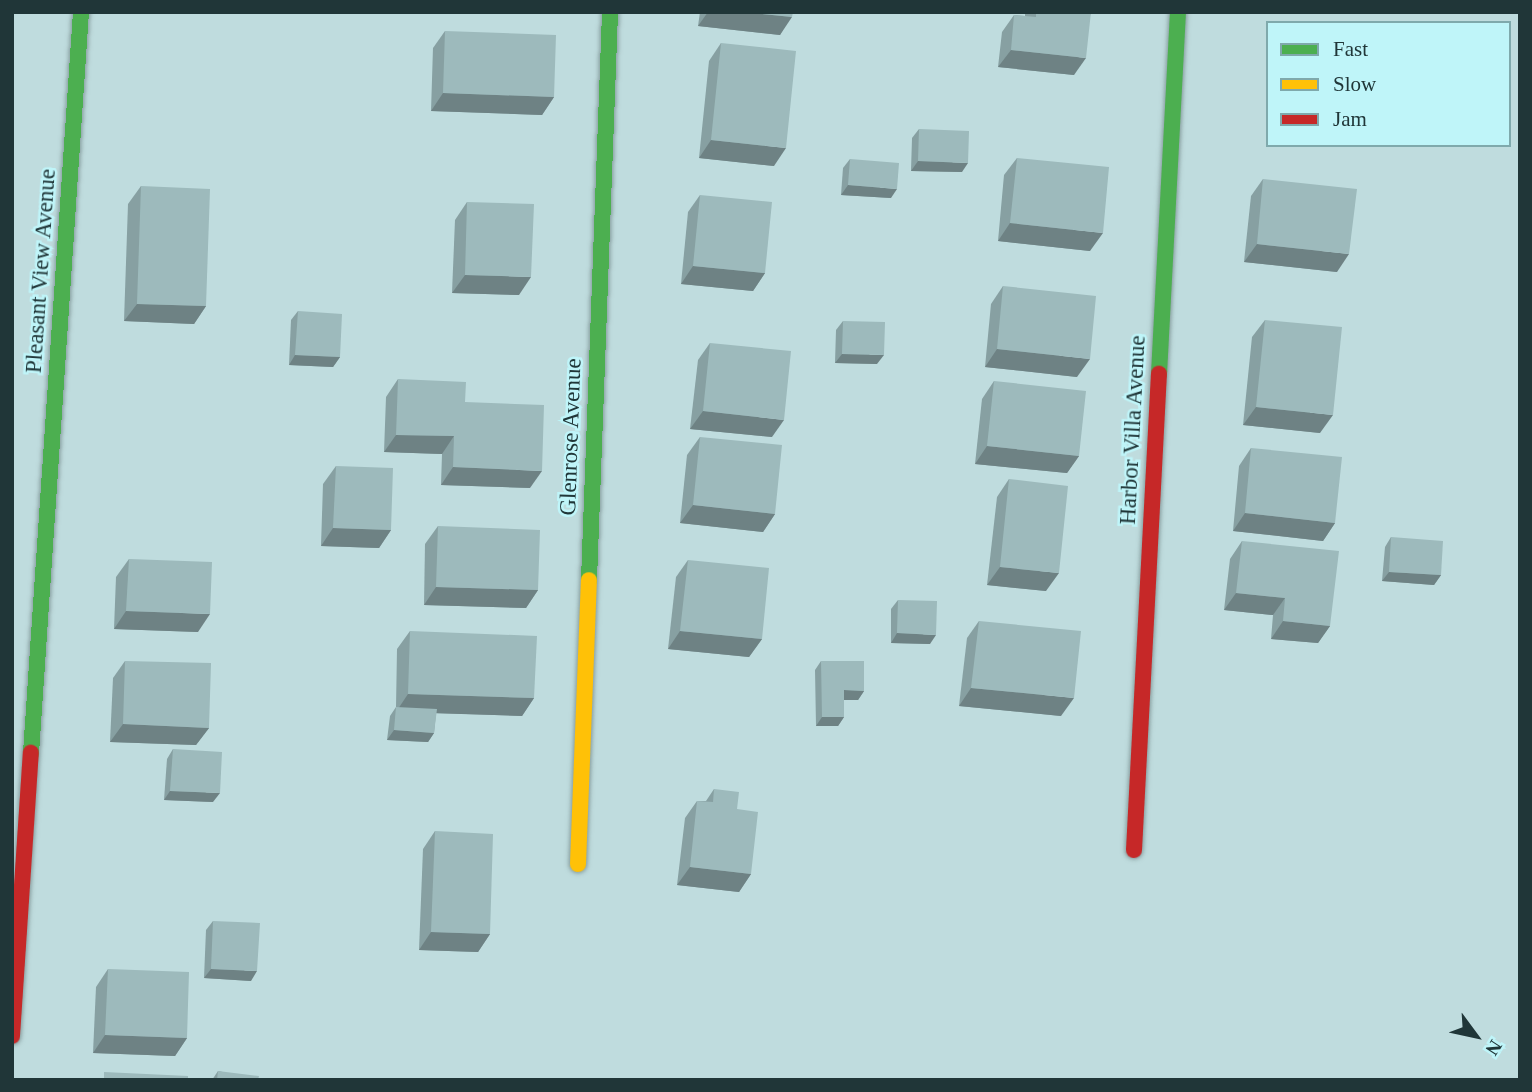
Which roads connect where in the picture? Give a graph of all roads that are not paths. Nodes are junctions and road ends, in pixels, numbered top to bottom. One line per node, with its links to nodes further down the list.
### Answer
1 (81, 12): 6 (street, Pleasant View Avenue)
2 (610, 12): 5 (street, Glenrose Avenue)
3 (1178, 12): 4 (street, Harbor Villa Avenue)
4 (1134, 850)
5 (578, 864)
6 (12, 1037)

